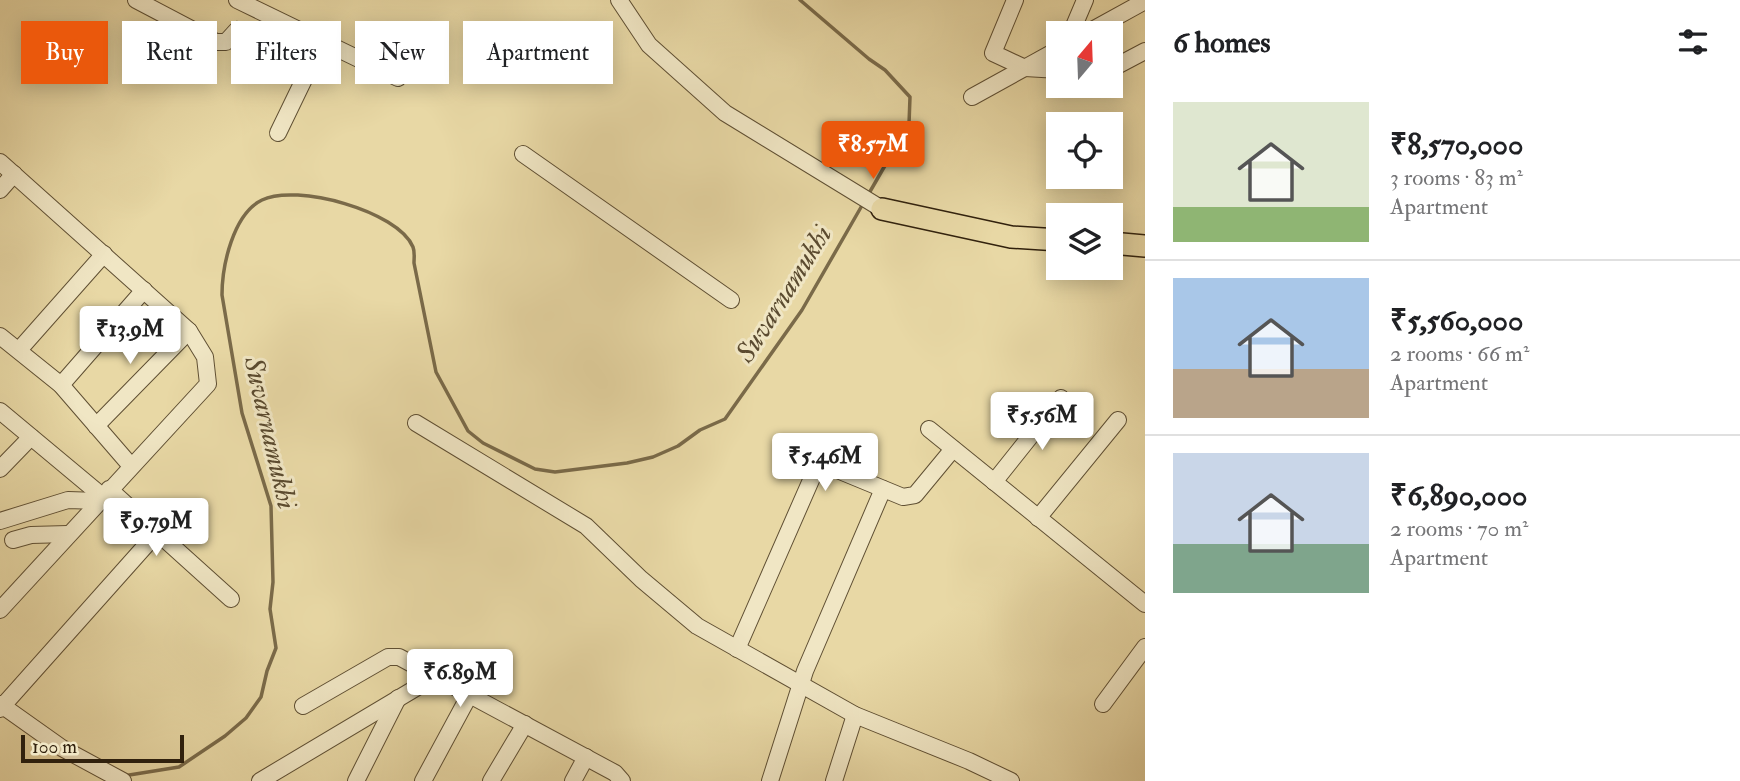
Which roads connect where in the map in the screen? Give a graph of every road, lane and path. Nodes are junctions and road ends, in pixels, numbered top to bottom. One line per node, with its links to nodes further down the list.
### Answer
1 (136, 0): 10 (street)
2 (237, 0): 7 (street)
3 (619, 0): 23 (street)
4 (1015, 0): 14 (street)
5 (1085, 0): 8 (street)
6 (1145, 1): 9 (street)
7 (282, 21)
8 (1076, 21)
9 (1109, 21)
10 (231, 37)
11 (1145, 51): 13 (street)
12 (1046, 56): 14 (street)
13 (1124, 62)
14 (1025, 68): 15 (street); 17 (street)
15 (1046, 69)
16 (302, 84): 18 (street)
17 (972, 97)
18 (278, 133)
19 (523, 154): 29 (street)
20 (0, 162): 21 (street)
21 (15, 174): 22 (street); 27 (street)
22 (0, 190)
23 (882, 209): 24 (main road)
24 (1046, 239)
25 (1123, 244): 26 (main road)
26 (1145, 246)
27 (104, 254): 28 (street); 32 (street)
28 (144, 290): 30 (street); 33 (street)
29 (731, 300)
30 (189, 331): 38 (street); 42 (street)
31 (0, 336): 32 (street)
32 (19, 350): 33 (street)
33 (61, 385): 38 (street)
34 (1061, 398): 44 (street)
35 (0, 411): 40 (street)
36 (1118, 420): 47 (street)
37 (416, 423): 56 (street)
38 (96, 426): 42 (street)
39 (929, 429): 41 (street)
40 (31, 437): 43 (street); 46 (street)
41 (953, 449): 44 (street); 45 (street)
42 (131, 466): 46 (street)
43 (0, 469)
44 (994, 482): 47 (street)
45 (883, 489): 56 (street); 58 (street)
46 (103, 495): 48 (street); 49 (street); 50 (street)
47 (1038, 518): 53 (street)
48 (0, 521)
49 (68, 534): 51 (street); 54 (street)
50 (156, 534): 52 (street); 62 (street)
51 (13, 540)
52 (231, 598)
53 (1145, 604)
54 (0, 610)
55 (1145, 647): 61 (street)
56 (737, 649): 58 (street)
57 (436, 676): 59 (street); 60 (street); 63 (street)
58 (801, 684): 64 (street); 74 (street)
59 (470, 694): 65 (street); 70 (street)
60 (398, 698): 68 (street); 69 (street)
61 (1103, 704)
62 (1, 706): 67 (street)
63 (303, 706)
64 (855, 716): 75 (street); 76 (street)
65 (525, 724): 66 (street); 71 (street)
66 (586, 757): 72 (street); 73 (street)
67 (123, 781)
68 (261, 781)
69 (356, 781)
70 (423, 781)
71 (491, 781)
72 (573, 781)
73 (622, 781)
74 (770, 781)
75 (834, 781)
76 (1011, 781)

